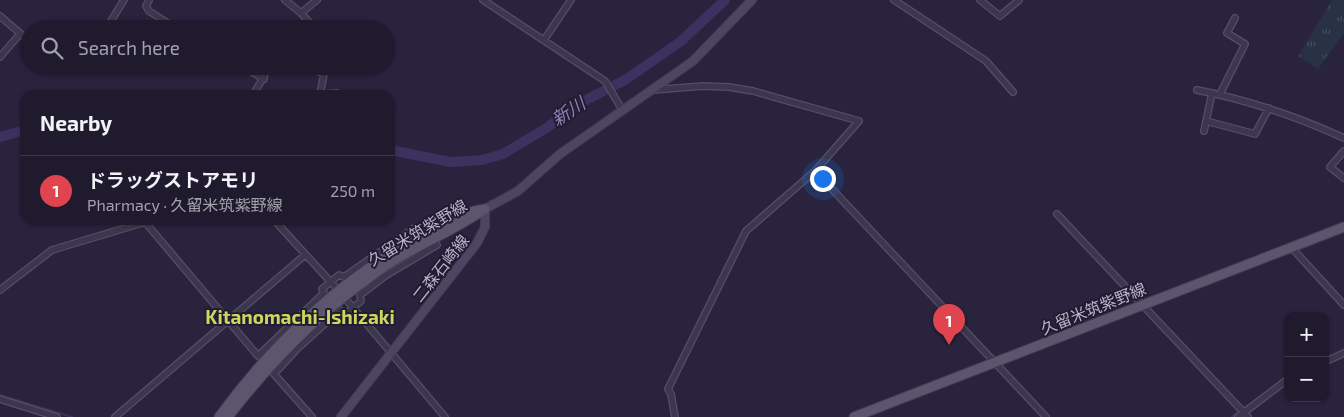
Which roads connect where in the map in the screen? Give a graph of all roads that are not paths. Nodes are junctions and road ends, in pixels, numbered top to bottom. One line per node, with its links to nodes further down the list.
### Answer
1 (124, 0): 14 (street)
2 (149, 0): 15 (street)
3 (285, 0): 11 (street)
4 (317, 0): 11 (street)
5 (483, 0): 18 (street)
6 (571, 0): 18 (street)
7 (752, 0): 26 (main road)
8 (895, 0): 28 (street)
9 (980, 0): 10 (street)
10 (1019, 0)
11 (301, 13): 16 (street)
12 (0, 16): 17 (street)
13 (1235, 18): 30 (street)
14 (112, 20)
15 (163, 20)
16 (306, 20)
17 (20, 35): 19 (street)
18 (544, 40): 32 (street)
19 (0, 57)
20 (257, 75): 23 (street)
21 (266, 75): 23 (street)
22 (324, 75): 25 (street)
23 (264, 79): 24 (street)
24 (256, 90)
25 (321, 90)
26 (652, 90): 32 (main road); 37 (street)
27 (1197, 90): 29 (street)
28 (1013, 92)
29 (1212, 93): 30 (street); 33 (street)
30 (1220, 94): 31 (street)
31 (1269, 108): 33 (street); 35 (street)
32 (623, 111): 39 (main road)
33 (1206, 121): 34 (street)
34 (1204, 131)
35 (1344, 138)
36 (1344, 151): 38 (street)
37 (815, 170): 59 (street); 71 (street)
38 (1344, 178)
39 (485, 208): 51 (main road, 久留米筑紫野線); 56 (main road, 二森石崎線)
40 (1057, 214): 52 (street)
41 (135, 225): 50 (street)
42 (148, 225): 55 (street)
43 (279, 225): 48 (street)
44 (1344, 227): 47 (main road, 久留米筑紫野線)
45 (414, 228): 49 (street)
46 (437, 245): 54 (street)
47 (1291, 247): 52 (main road, 久留米筑紫野線); 53 (street)
48 (305, 254): 49 (street); 55 (street)
49 (330, 282): 51 (street); 55 (street)
50 (0, 290)
51 (341, 294): 54 (street); 66 (main road, 久留米筑紫野線); 67 (main road, 久留米筑紫野線)
52 (1143, 304): 59 (main road, 久留米筑紫野線); 62 (street)
53 (1344, 305)
54 (353, 308): 56 (street); 68 (street)
55 (229, 320): 65 (street)
56 (391, 353): 69 (main road, 二森石崎線); 70 (street)
57 (1344, 353): 58 (street)
58 (1329, 360)
59 (995, 363): 63 (main road, 久留米筑紫野線); 73 (street)
60 (1284, 382): 62 (street)
61 (0, 398): 64 (street)
62 (1243, 412): 74 (street)
63 (865, 415): 72 (main road, 久留米筑紫野線)
64 (57, 417)
65 (115, 417)
66 (219, 417)
67 (228, 417)
68 (312, 417)
69 (341, 417)
70 (445, 417)
71 (675, 417)
72 (854, 417)
73 (1046, 417)
74 (1238, 417)

